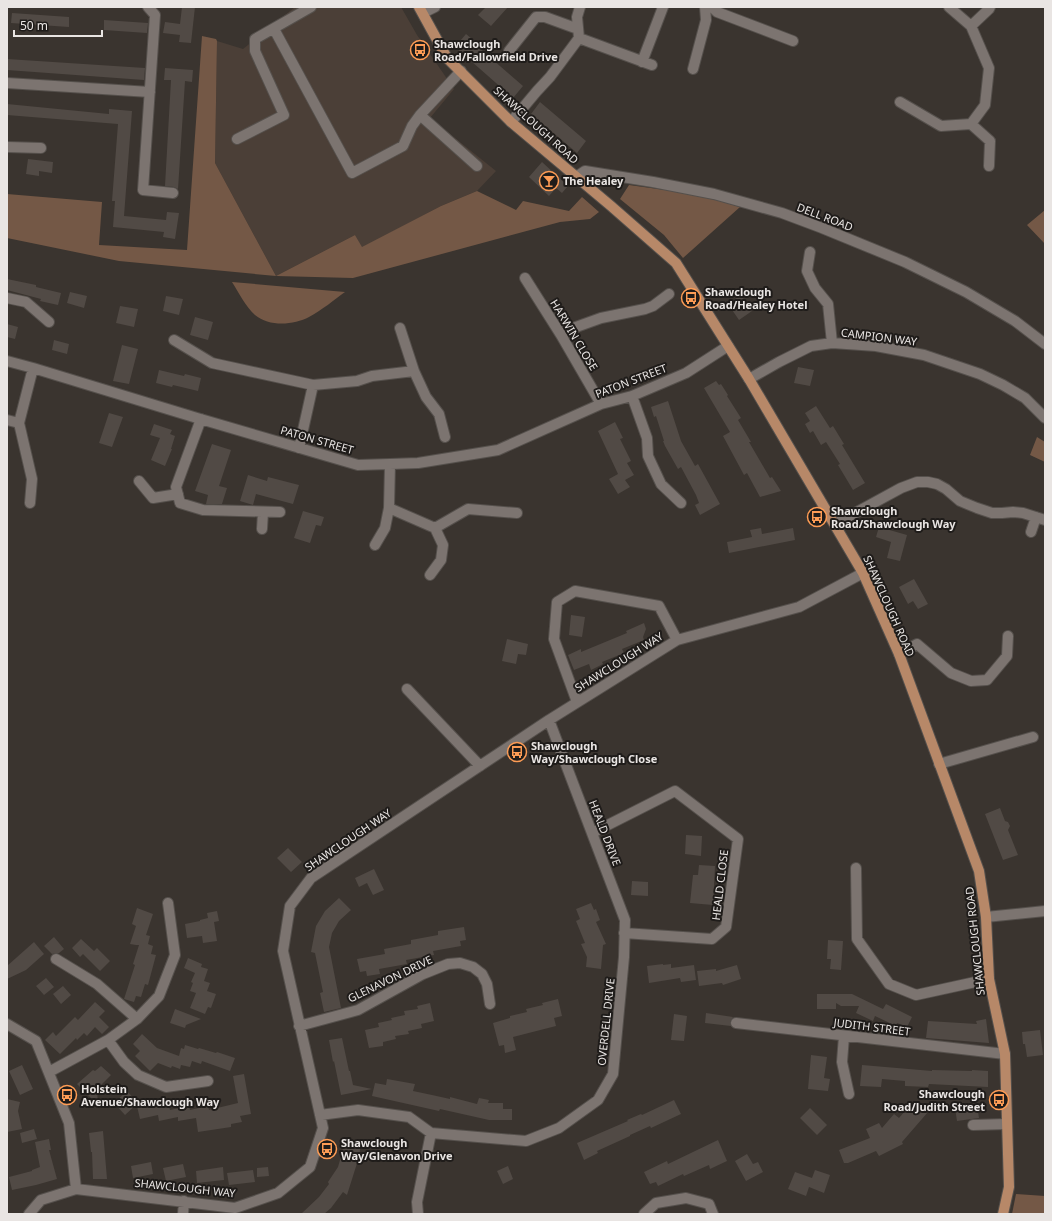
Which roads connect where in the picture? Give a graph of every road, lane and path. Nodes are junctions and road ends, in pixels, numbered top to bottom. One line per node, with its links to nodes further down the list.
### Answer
1 (148, 7): 19 (street)
2 (311, 7): 12 (street)
3 (435, 7): 10 (street)
4 (580, 7): 13 (street)
5 (663, 7): 13 (street)
6 (705, 7): 16 (street)
7 (712, 7): 14 (street)
8 (949, 7): 11 (street)
9 (990, 7): 11 (street)
10 (421, 10): 17 (main road, SHAWCLOUGH ROAD)
11 (972, 26): 23 (street)
12 (274, 28): 21 (street); 24 (street)
13 (579, 33): 15 (street); 22 (street)
14 (793, 41)
15 (509, 51)
16 (693, 69)
17 (461, 71): 21 (street); 22 (main road, SHAWCLOUGH ROAD)
18 (7, 83): 19 (street)
19 (150, 92): 30 (street)
20 (900, 102): 23 (street)
21 (420, 115): 27 (street)
22 (511, 122): 29 (main road, SHAWCLOUGH ROAD)
23 (971, 124): 28 (street)
24 (237, 139)
25 (7, 147): 26 (street)
26 (41, 148)
27 (477, 166)
28 (989, 166)
29 (576, 178): 40 (street, DELL ROAD); 41 (main road, SHAWCLOUGH ROAD)
30 (174, 193)
31 (810, 252): 39 (street)
32 (525, 278): 37 (street, HARWIN CLOSE)
33 (669, 294): 37 (street)
34 (7, 298): 35 (street)
35 (49, 322)
36 (400, 328): 44 (street)
37 (561, 335): 48 (street, HARWIN CLOSE)
38 (174, 340): 46 (street)
39 (832, 343): 45 (street, CAMPION WAY); 49 (street, CAMPION WAY)
40 (1045, 344)
41 (728, 346): 45 (main road, SHAWCLOUGH ROAD); 47 (street, PATON STREET)
42 (7, 361): 43 (street, PATON STREET)
43 (33, 368): 50 (street, PATON STREET); 52 (street)
44 (414, 371): 46 (street); 53 (street)
45 (749, 379): 65 (main road, SHAWCLOUGH ROAD)
46 (313, 385): 54 (street)
47 (632, 396): 48 (street, PATON STREET); 59 (street)
48 (601, 404): 55 (street, PATON STREET)
49 (1045, 418)
50 (200, 419): 54 (street, PATON STREET); 57 (street)
51 (7, 420): 52 (street)
52 (19, 422): 58 (street)
53 (445, 437)
54 (299, 448): 55 (street, PATON STREET)
55 (390, 464): 60 (street)
56 (139, 481): 57 (street)
57 (178, 494): 61 (street)
58 (30, 503)
59 (681, 503)
60 (389, 508): 66 (street); 69 (street)
61 (263, 512): 62 (street); 67 (street)
62 (280, 512)
63 (517, 513): 66 (street)
64 (1041, 519): 65 (street); 68 (street)
65 (835, 524): 70 (main road, SHAWCLOUGH ROAD)
66 (435, 528): 71 (street)
67 (262, 529)
68 (1031, 532)
69 (375, 545)
70 (864, 573): 73 (street, SHAWCLOUGH WAY); 74 (main road, SHAWCLOUGH ROAD)
71 (430, 575)
72 (1008, 636): 74 (street)
73 (677, 640): 76 (street, SHAWCLOUGH WAY); 76 (street)
74 (899, 654): 79 (main road, SHAWCLOUGH ROAD)
75 (407, 689): 80 (street)
76 (577, 702): 77 (street, SHAWCLOUGH WAY)
77 (549, 720): 80 (street, SHAWCLOUGH WAY); 81 (street, HEALD DRIVE)
78 (1033, 737): 79 (street)
79 (940, 764): 85 (main road, SHAWCLOUGH ROAD)
80 (480, 766): 94 (street, SHAWCLOUGH WAY)
81 (592, 833): 86 (street, HEALD DRIVE); 86 (street, HEALD CLOSE)
82 (856, 868): 89 (street)
83 (168, 903): 91 (street)
84 (1045, 911): 85 (street)
85 (986, 917): 89 (main road, SHAWCLOUGH ROAD)
86 (624, 933): 87 (street, HEALD DRIVE)
87 (624, 957): 104 (street, OVERDELL DRIVE)
88 (56, 960): 91 (street)
89 (989, 979): 97 (main road, SHAWCLOUGH ROAD)
90 (490, 1004): 94 (street, GLENAVON DRIVE)
91 (138, 1019): 96 (street)
92 (736, 1023): 95 (street, JUDITH STREET)
93 (7, 1024): 98 (street)
94 (300, 1026): 101 (street, SHAWCLOUGH WAY)
95 (844, 1036): 97 (street, JUDITH STREET); 100 (street)
96 (108, 1040): 98 (street); 99 (street)
97 (1005, 1054): 102 (main road, SHAWCLOUGH ROAD)
98 (48, 1072): 105 (street)
99 (208, 1081)
100 (848, 1094)
101 (320, 1115): 104 (street); 106 (street, SHAWCLOUGH WAY)
102 (1007, 1124): 103 (street); 112 (main road, SHAWCLOUGH ROAD)
103 (973, 1125)
104 (431, 1133): 109 (street)
105 (76, 1189): 106 (street, SHAWCLOUGH WAY); 107 (street, SHAWCLOUGH WAY)
106 (184, 1201): 108 (street)
107 (29, 1214)
108 (183, 1214)
109 (418, 1214)
110 (644, 1214): 111 (street)
111 (713, 1214)
112 (1003, 1214)

